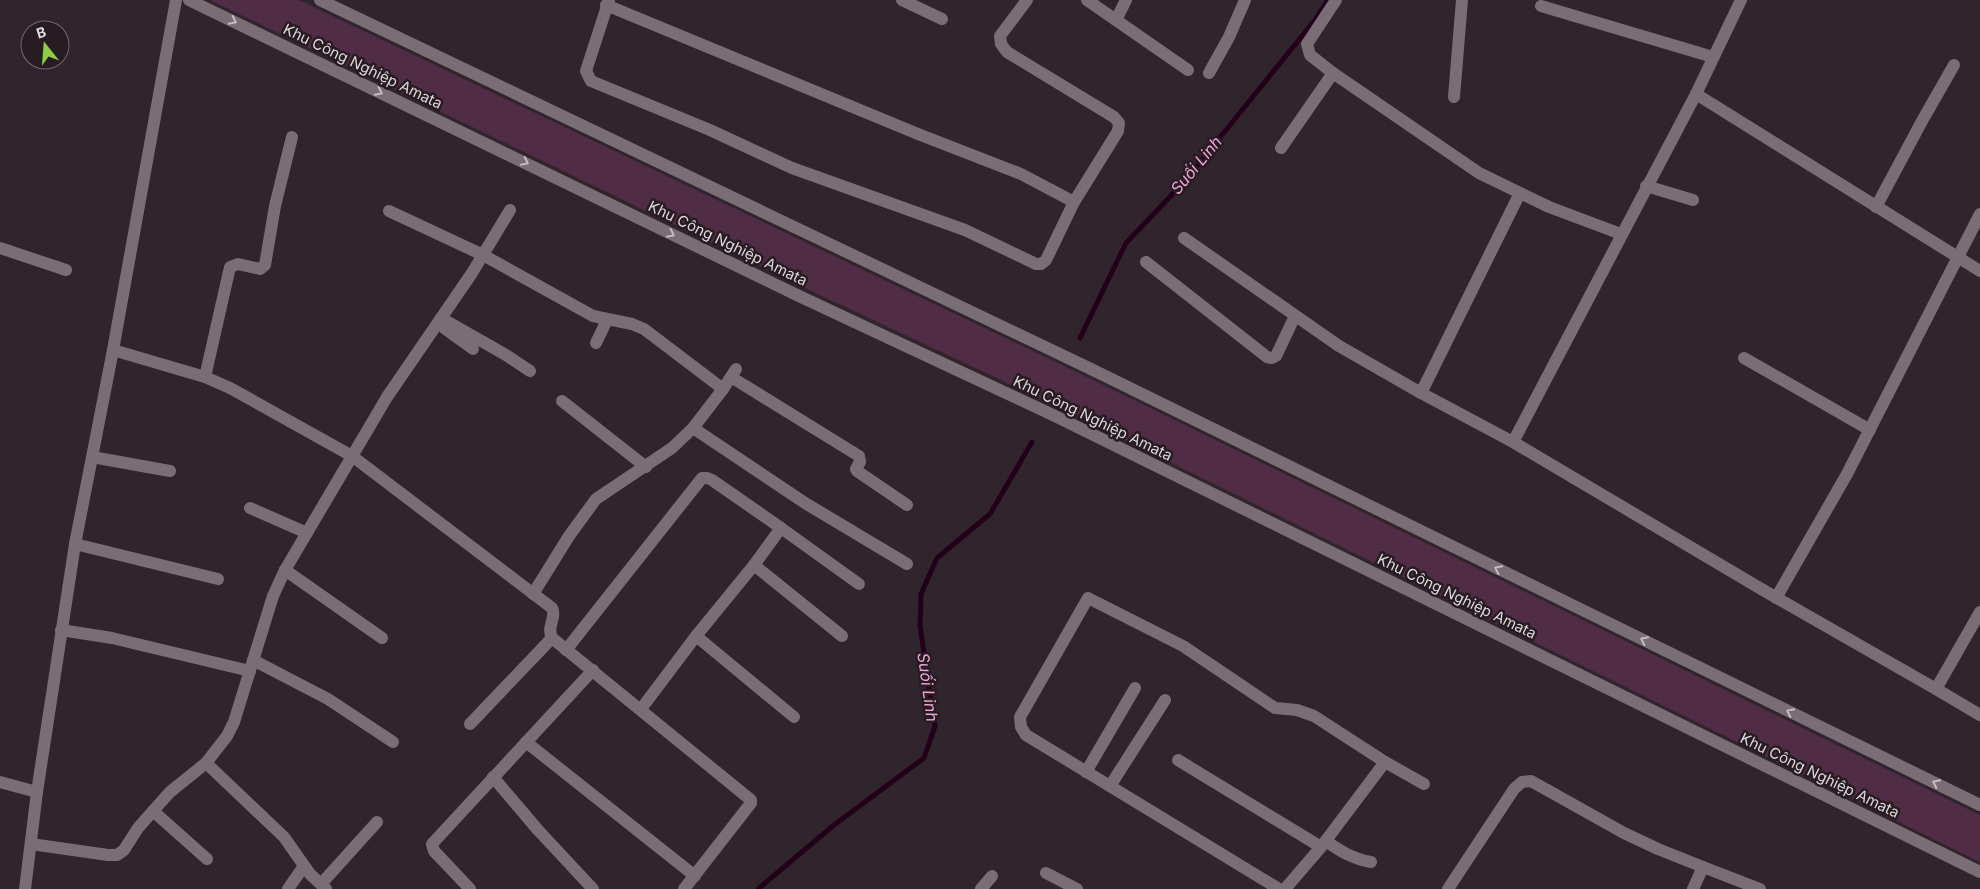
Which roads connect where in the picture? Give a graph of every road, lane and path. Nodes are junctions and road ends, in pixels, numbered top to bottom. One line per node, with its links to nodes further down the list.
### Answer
1 (176, 0): 46 (street)
2 (189, 0): 108 (street, Khu Công Nghiệp Amata, one-way to 108)
3 (320, 0): 99 (street, one-way to 3)
4 (902, 0): 14 (street)
5 (1027, 0): 28 (street)
6 (1087, 0): 15 (street)
7 (1126, 0): 15 (street)
8 (1245, 0): 19 (street)
9 (1336, 0): 20 (street)
10 (1462, 0): 22 (street)
11 (1741, 0): 16 (street)
12 (607, 2): 28 (street); 28 (street)
13 (1542, 6): 16 (street)
14 (942, 19)
15 (1116, 20): 18 (street)
16 (1712, 57): 21 (street)
17 (1954, 65): 29 (street)
18 (1188, 70)
19 (1209, 73)
20 (1333, 74): 24 (street); 26 (street)
21 (1696, 94): 25 (street); 29 (street)
22 (1454, 96)
23 (292, 137): 49 (street)
24 (1281, 148)
25 (1646, 186): 27 (street); 33 (street)
26 (1520, 193): 33 (street); 51 (street)
27 (1692, 200)
28 (1074, 202)
29 (1876, 207): 37 (street)
30 (510, 210): 36 (street)
31 (389, 211): 36 (street)
32 (1980, 214): 37 (street)
33 (1621, 234): 55 (street)
34 (1184, 238): 41 (street)
35 (0, 248): 39 (street)
36 (483, 254): 42 (street); 43 (street)
37 (1958, 258): 40 (street); 54 (street)
38 (1146, 262): 41 (street)
39 (66, 270)
40 (1980, 271)
41 (1295, 316): 51 (street)
42 (607, 320): 44 (street); 50 (street)
43 (439, 322): 45 (street); 48 (street); 56 (street)
44 (596, 343)
45 (473, 349)
46 (113, 350): 49 (street); 57 (street)
47 (1744, 358): 54 (street)
48 (530, 370)
49 (205, 377): 56 (street)
50 (723, 390): 53 (street); 60 (street)
51 (1421, 393): 55 (street)
52 (562, 401): 58 (street)
53 (693, 428): 58 (street); 66 (street)
54 (1870, 430): 71 (street)
55 (1513, 442): 71 (street)
56 (352, 456): 63 (street); 70 (street)
57 (92, 457): 59 (street); 64 (street)
58 (646, 467): 70 (street)
59 (170, 471)
60 (907, 505)
61 (250, 508): 63 (street)
62 (781, 528): 65 (street); 69 (street); 78 (street)
63 (307, 533): 67 (street)
64 (75, 544): 68 (street); 73 (street)
65 (754, 564): 74 (street); 75 (street)
66 (907, 564)
67 (285, 570): 76 (street); 79 (street)
68 (218, 579)
69 (859, 584)
70 (534, 594): 77 (street)
71 (1776, 598): 82 (street)
72 (1980, 612): 82 (street)
73 (61, 630): 79 (street); 98 (street)
74 (696, 636): 84 (street); 86 (street)
75 (842, 636)
76 (382, 638)
77 (552, 638): 78 (street); 87 (street)
78 (566, 650): 80 (street)
79 (252, 666): 88 (street); 92 (street)
80 (593, 670): 84 (street); 89 (street)
81 (1135, 688): 93 (street)
82 (1936, 689): 85 (street)
83 (1165, 700): 97 (street)
84 (641, 709): 110 (street)
85 (1980, 715)
86 (794, 717)
87 (470, 724)
88 (393, 742)
89 (526, 742): 94 (street); 110 (street)
90 (1178, 760): 103 (street)
91 (1386, 762): 93 (street); 96 (street); 103 (street)
92 (206, 763): 100 (street); 106 (street)
93 (1086, 772): 97 (street)
94 (493, 777): 115 (street); 116 (street)
95 (0, 782): 98 (street)
96 (1424, 784)
97 (1110, 786): 120 (street)
98 (37, 792): 102 (street)
99 (1980, 805)
100 (153, 811): 102 (street); 104 (street)
101 (377, 822): 112 (street)
102 (31, 844): 113 (street)
103 (1324, 844): 105 (street); 121 (street)
104 (207, 859)
105 (1371, 862)
106 (304, 866): 112 (street); 114 (street)
107 (1703, 867): 122 (street); 123 (street); 124 (street)
108 (1980, 872)
109 (1046, 873): 119 (street)
110 (695, 876): 117 (street)
111 (992, 876): 118 (street)
112 (324, 887)
113 (26, 889)
114 (288, 889)
115 (470, 889)
116 (593, 889)
117 (684, 889)
118 (981, 889)
119 (1077, 889)
120 (1279, 889)
121 (1285, 889)
122 (1448, 889)
123 (1693, 889)
124 (1760, 889)

